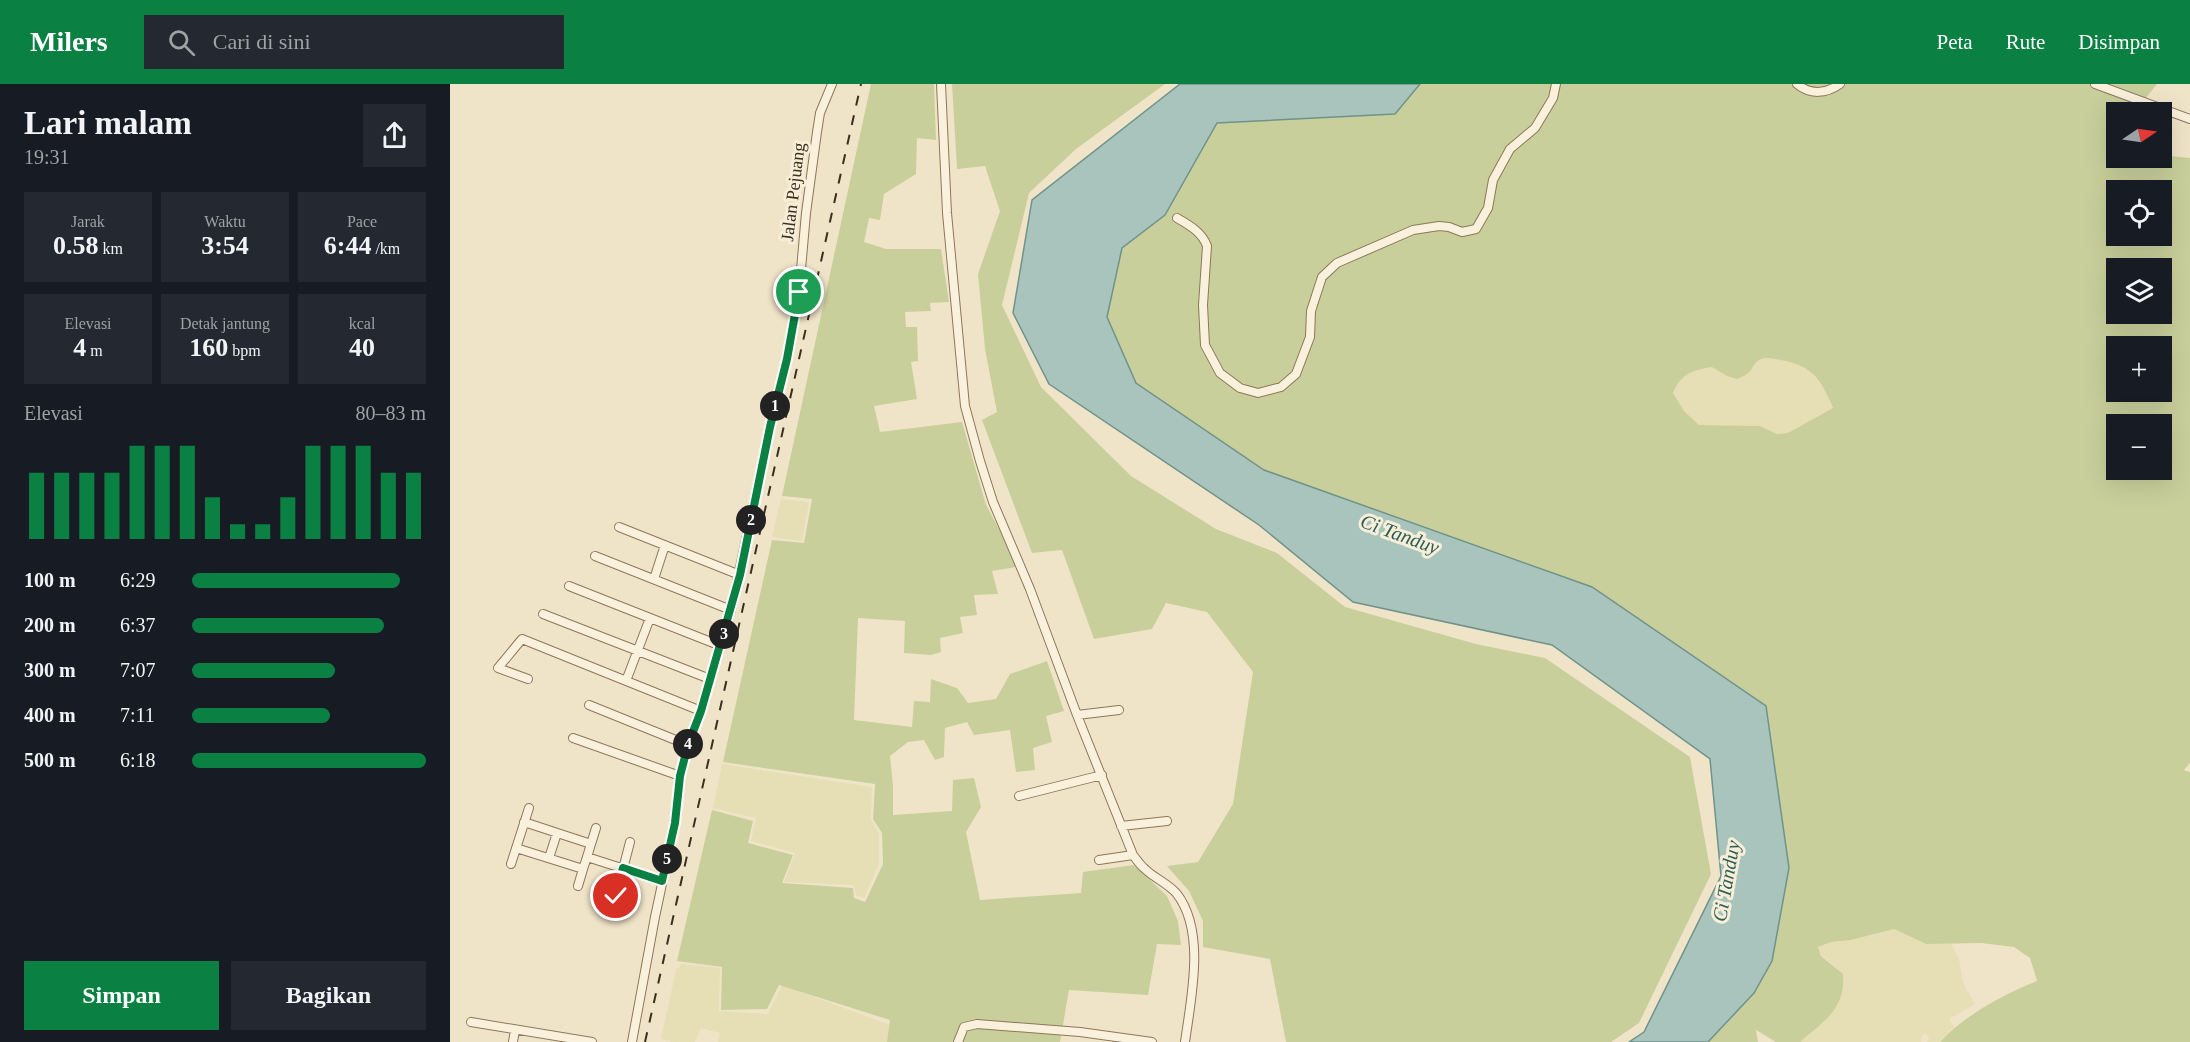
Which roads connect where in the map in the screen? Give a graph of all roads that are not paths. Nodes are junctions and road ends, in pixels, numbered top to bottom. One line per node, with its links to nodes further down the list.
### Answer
1 (832, 84): 12 (street, Jalan Pejuang)
2 (941, 84): 26 (street)
3 (1556, 84): 8 (street)
4 (1797, 84): 5 (street)
5 (1840, 84)
6 (2095, 84): 7 (street)
7 (2190, 119)
8 (1177, 218)
9 (619, 527): 10 (street)
10 (665, 545): 12 (street); 13 (street)
11 (595, 556): 13 (street)
12 (740, 575): 15 (street, Jalan Pejuang)
13 (654, 579): 15 (street)
14 (569, 586): 17 (street)
15 (731, 610): 18 (street, Jalan Pejuang)
16 (543, 614): 19 (street)
17 (650, 618): 18 (street); 19 (street)
18 (721, 646): 21 (street, Jalan Pejuang)
19 (638, 650): 21 (street); 22 (street)
20 (528, 679): 22 (street)
21 (710, 679): 25 (street, Jalan Pejuang)
22 (626, 681): 25 (street)
23 (589, 705): 28 (street)
24 (1119, 710): 26 (street)
25 (701, 711): 28 (street, Jalan Pejuang)
26 (1077, 715): 29 (street)
27 (573, 738): 30 (street)
28 (688, 745): 30 (street, Jalan Pejuang)
29 (1102, 775): 31 (street); 35 (street)
30 (680, 776): 48 (street, Jalan Pejuang)
31 (1019, 796)
32 (529, 808): 34 (street)
33 (1167, 821): 35 (street)
34 (524, 822): 37 (street); 40 (street)
35 (1121, 826): 41 (street)
36 (596, 828): 39 (street)
37 (557, 833): 39 (street); 43 (street)
38 (630, 842): 46 (street)
39 (591, 844): 42 (street)
40 (516, 848): 43 (street); 45 (street)
41 (1133, 855): 44 (street); 58 (street)
42 (587, 857): 46 (street); 47 (street)
43 (549, 858): 47 (street)
44 (1099, 860)
45 (511, 864)
46 (623, 868): 48 (street); 50 (street)
47 (583, 869): 49 (street)
48 (662, 881): 55 (street, Jalan Pejuang)
49 (578, 886)
50 (616, 896)
51 (471, 1022): 52 (street)
52 (515, 1030): 53 (street); 54 (street)
53 (513, 1042)
54 (592, 1042)
55 (632, 1042)
56 (958, 1042): 57 (street)
57 (1152, 1042)
58 (1185, 1042)

